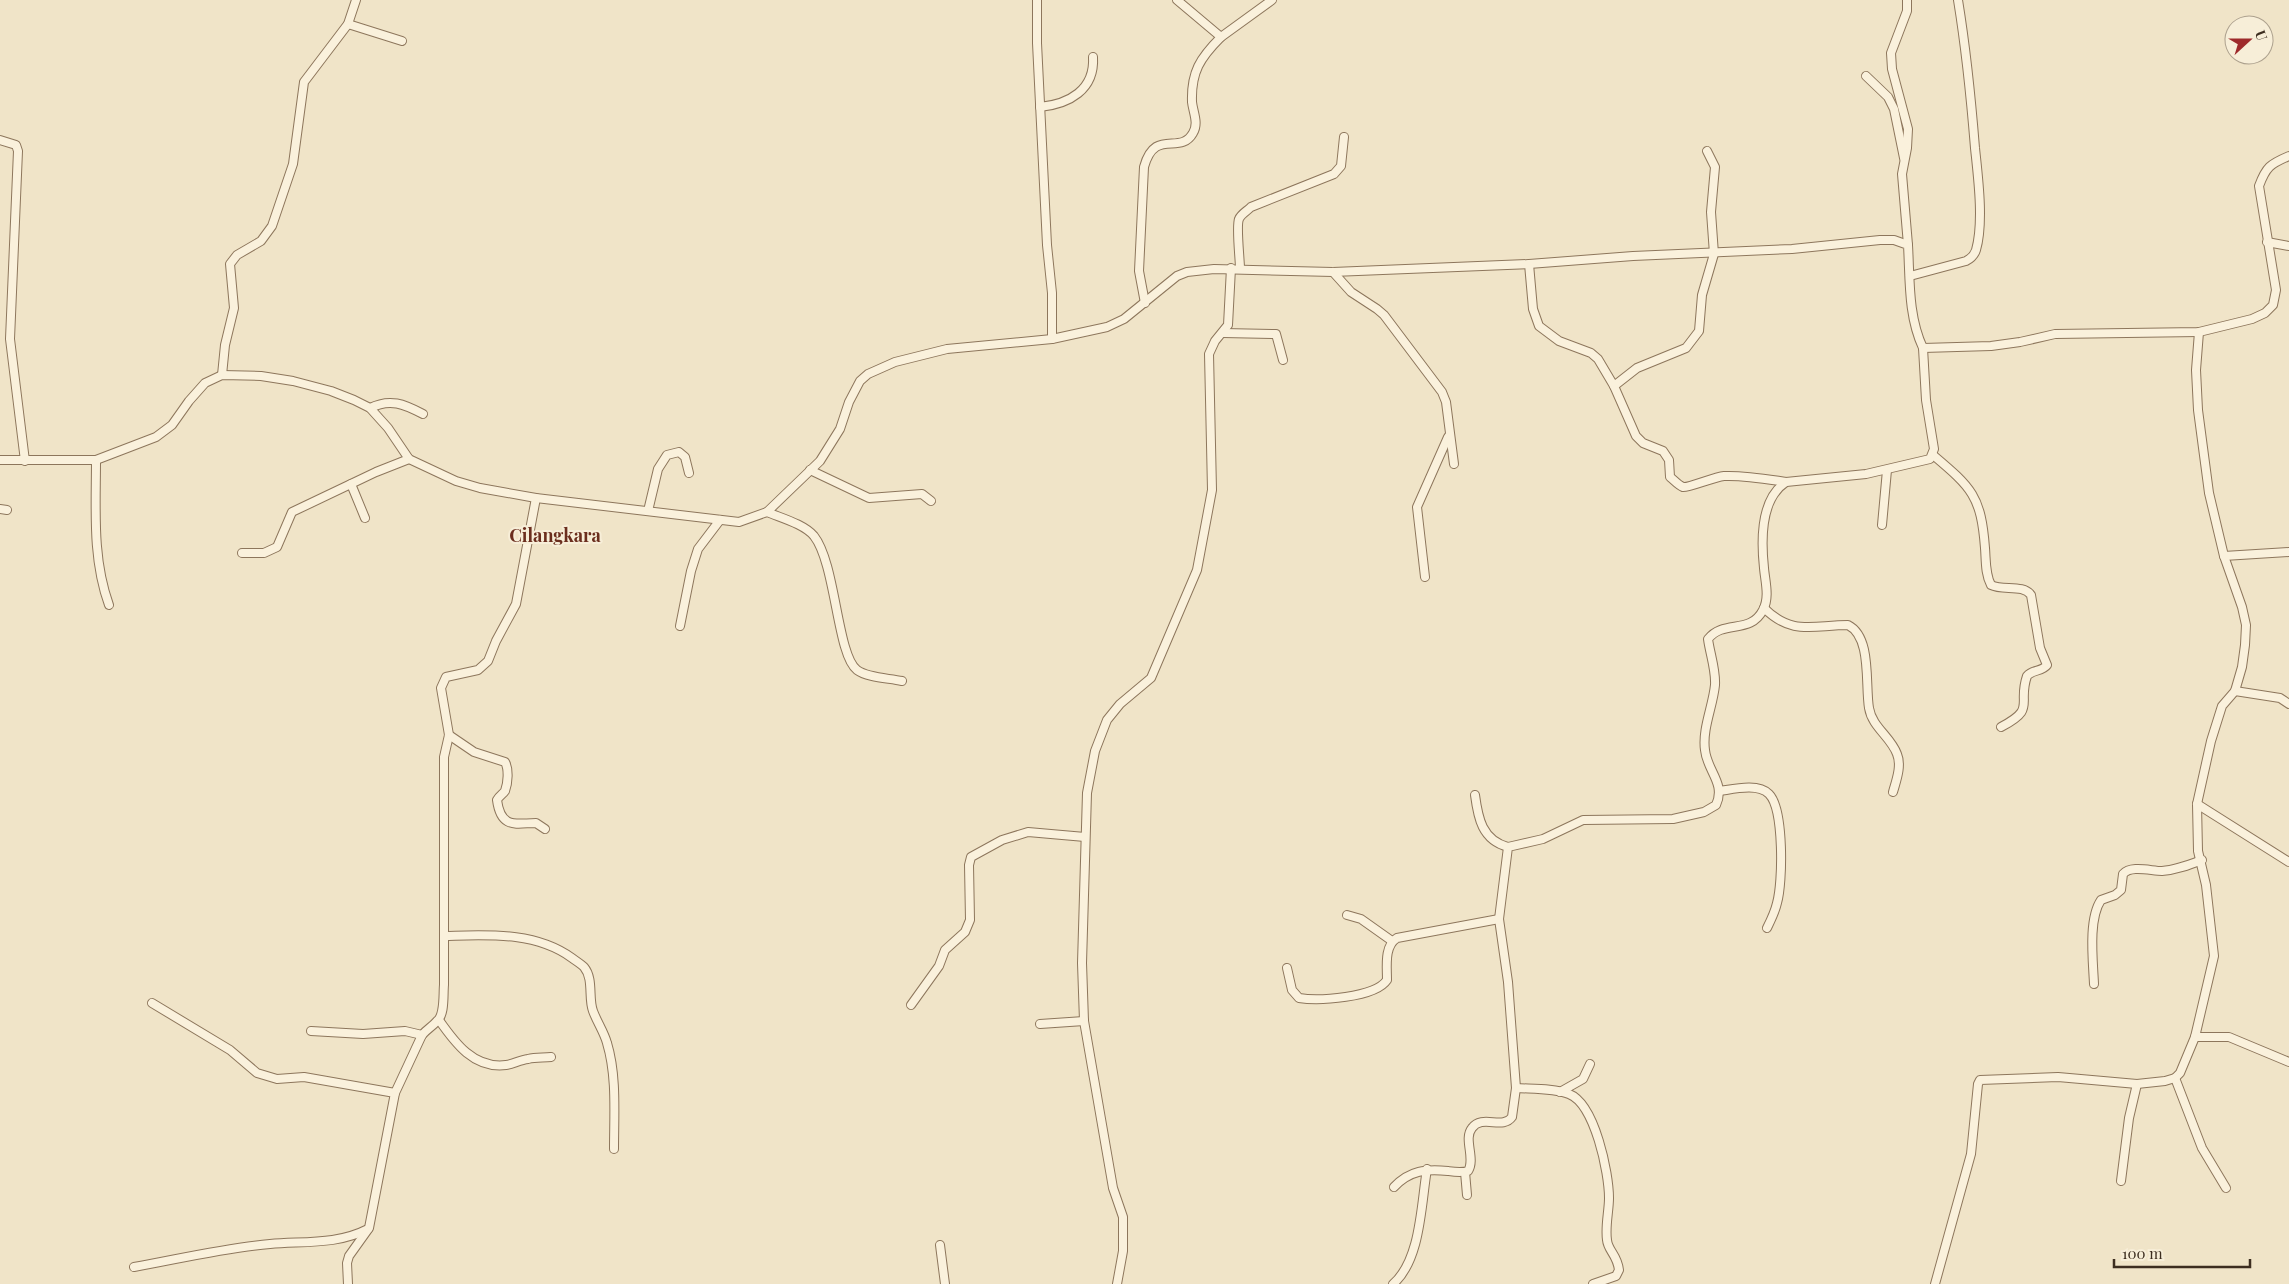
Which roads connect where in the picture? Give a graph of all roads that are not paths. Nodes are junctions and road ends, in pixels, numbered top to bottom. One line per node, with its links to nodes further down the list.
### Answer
1 (356, 0): 7 (street)
2 (1038, 0): 12 (street)
3 (1177, 0): 8 (street)
4 (1272, 0): 8 (street)
5 (1907, 0): 17 (street)
6 (1958, 0): 25 (street)
7 (348, 24): 9 (street); 32 (street)
8 (1221, 37): 26 (street)
9 (402, 41)
10 (1093, 57): 12 (street)
11 (1866, 76): 17 (street)
12 (1040, 107): 29 (street)
13 (1344, 138): 23 (street)
14 (0, 140): 41 (street)
15 (1707, 151): 21 (street)
16 (2289, 156): 18 (street)
17 (1904, 160): 19 (street)
18 (2267, 242): 20 (street); 27 (street)
19 (1908, 245): 21 (street); 25 (street)
20 (2289, 246)
21 (1714, 254): 22 (street); 33 (street)
22 (1529, 264): 24 (street); 33 (street)
23 (1236, 269): 24 (street); 26 (street); 28 (street)
24 (1333, 272): 36 (street)
25 (1910, 276): 30 (street)
26 (1145, 303): 29 (street)
27 (2199, 332): 30 (street); 57 (street)
28 (1224, 333): 31 (street); 72 (street)
29 (1052, 339): 43 (street)
30 (1923, 348): 37 (street)
31 (1283, 360)
32 (222, 375): 34 (street); 40 (street)
33 (1616, 385): 46 (street)
34 (370, 408): 35 (street); 38 (street)
35 (423, 414)
36 (1449, 435): 42 (street); 58 (street)
37 (1933, 455): 44 (street); 65 (street)
38 (409, 459): 47 (street); 48 (street)
39 (0, 460): 41 (street)
40 (96, 460): 41 (street); 59 (street)
41 (25, 461)
42 (1454, 464)
43 (810, 470): 49 (street); 51 (street)
44 (1887, 470): 46 (street); 54 (street)
45 (689, 474): 50 (street)
46 (1786, 482): 60 (street)
47 (351, 484): 52 (street); 56 (street)
48 (536, 498): 50 (street); 66 (street)
49 (931, 501)
50 (648, 511): 53 (street)
51 (766, 512): 53 (street); 62 (street)
52 (365, 518)
53 (720, 520): 61 (street)
54 (1882, 525)
55 (2289, 552): 57 (street)
56 (242, 553)
57 (2224, 556): 63 (street)
58 (1425, 577)
59 (109, 605)
60 (1764, 608): 67 (street); 68 (street)
61 (680, 626)
62 (902, 681)
63 (2235, 691): 64 (street); 70 (street)
64 (2289, 704)
65 (2001, 727)
66 (449, 735): 71 (street); 79 (street)
67 (1720, 791): 73 (street); 78 (street)
68 (1893, 792)
69 (1475, 794): 73 (street)
70 (2197, 804): 74 (street); 75 (street)
71 (546, 829)
72 (1085, 837): 84 (street); 86 (street)
73 (1508, 847): 77 (street)
74 (2202, 860): 82 (street); 90 (street)
75 (2289, 862)
76 (1347, 914): 80 (street)
77 (1499, 918): 80 (street); 96 (street)
78 (1767, 928)
79 (444, 936): 85 (street); 99 (street)
80 (1392, 941): 81 (street)
81 (1287, 968)
82 (2094, 984)
83 (152, 1003): 98 (street)
84 (911, 1005)
85 (439, 1020): 89 (street); 91 (street)
86 (1084, 1021): 87 (street); 111 (street)
87 (1040, 1024)
88 (311, 1031): 89 (street)
89 (422, 1035): 98 (street)
90 (2195, 1037): 92 (street); 94 (street)
91 (551, 1057)
92 (2289, 1062)
93 (1590, 1064): 97 (street)
94 (2175, 1078): 95 (street); 104 (street)
95 (2137, 1084): 102 (street); 114 (street)
96 (1516, 1088): 97 (street); 101 (street)
97 (1560, 1092): 113 (street)
98 (394, 1093): 106 (street)
99 (614, 1149)
100 (1427, 1169): 101 (street); 103 (street); 112 (street)
101 (1465, 1172): 105 (street)
102 (2121, 1181)
103 (1394, 1187)
104 (2226, 1188)
105 (1467, 1195)
106 (369, 1228): 108 (street); 109 (street)
107 (940, 1245): 110 (street)
108 (134, 1267)
109 (348, 1284)
110 (945, 1284)
111 (1117, 1284)
112 (1393, 1284)
113 (1593, 1284)
114 (1935, 1284)

